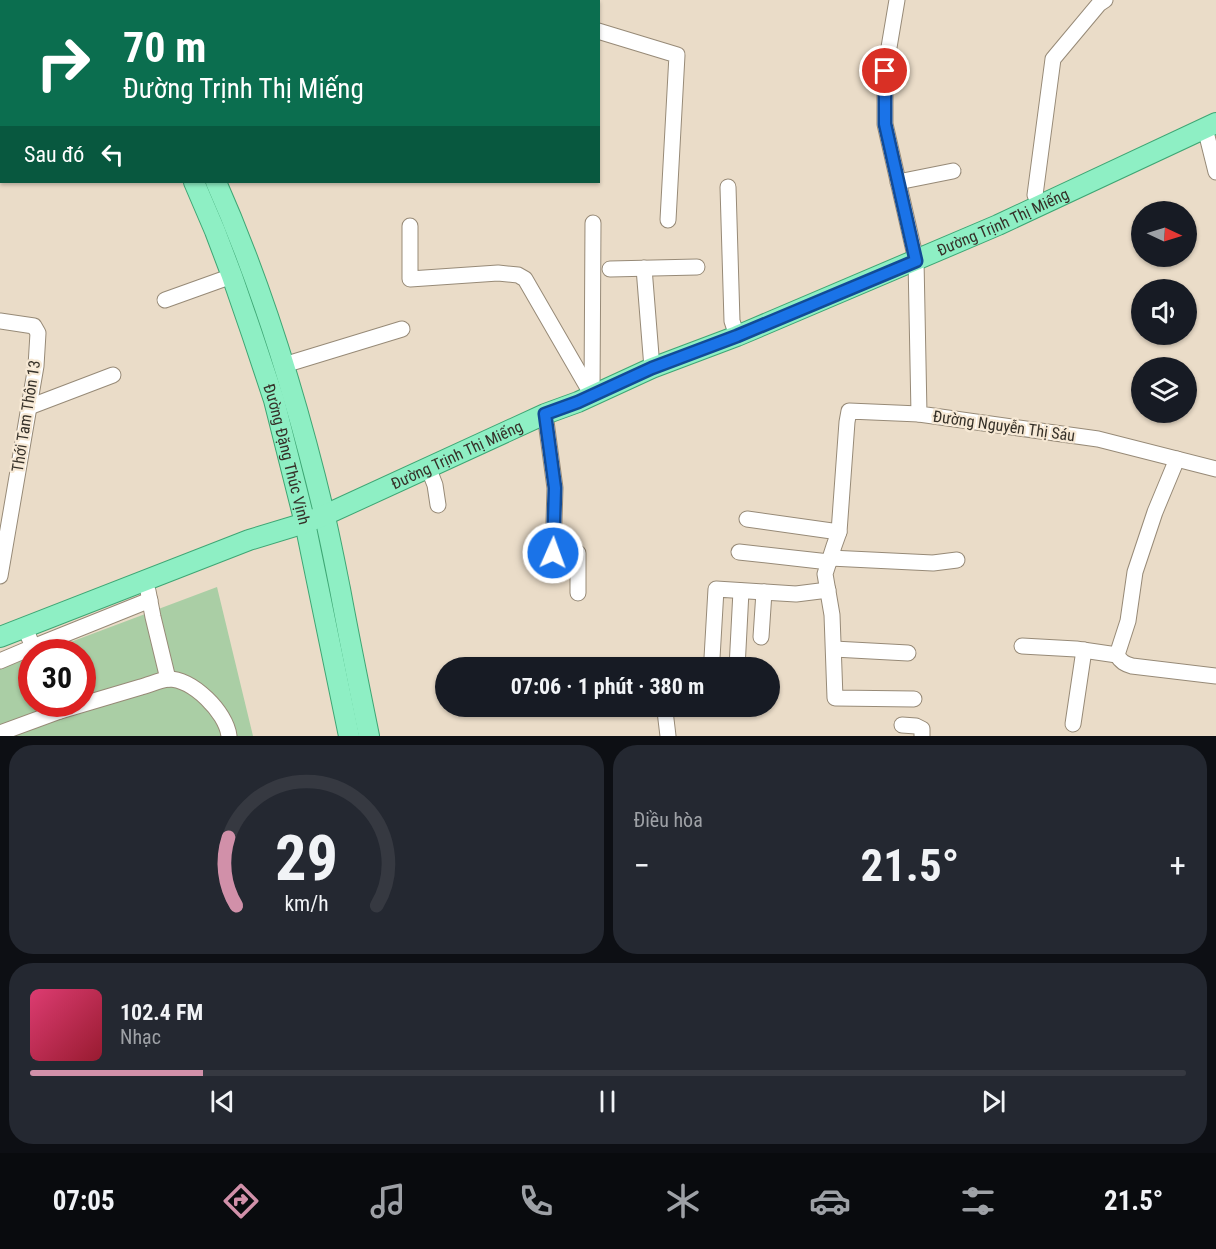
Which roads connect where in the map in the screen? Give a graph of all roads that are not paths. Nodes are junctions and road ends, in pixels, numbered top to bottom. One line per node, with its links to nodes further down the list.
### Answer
1 (897, 0): 7 (street, Đường Nguyễn Thị Sáu)
2 (1105, 0): 11 (street)
3 (600, 32): 12 (street)
4 (1210, 126): 6 (street); 11 (main road, Đường Trịnh Thị Miếng)
5 (953, 171): 7 (street)
6 (1216, 172)
7 (898, 182): 15 (street, Đường Nguyễn Thị Sáu)
8 (194, 183): 19 (main road, Đường Đặng Thúc Vịnh)
9 (216, 183): 24 (main road, Đường Đặng Thúc Vịnh)
10 (728, 187): 23 (street)
11 (1040, 206): 15 (main road, Đường Trịnh Thị Miếng)
12 (668, 220)
13 (593, 223): 27 (street)
14 (411, 226): 27 (street)
15 (916, 261): 23 (main road, Đường Trịnh Thị Miếng); 30 (street, Đường Nguyễn Thị Sáu)
16 (697, 267): 17 (street)
17 (644, 268): 18 (street); 25 (street)
18 (610, 269)
19 (232, 276): 20 (street); 37 (main road, Đường Đặng Thúc Vịnh)
20 (165, 300)
21 (0, 321): 28 (street, Thới Tam Thôn 13)
22 (402, 329): 24 (street)
23 (737, 336): 25 (main road, Đường Trịnh Thị Miếng)
24 (284, 365): 35 (main road, Đường Đặng Thúc Vịnh)
25 (652, 368): 27 (main road, Đường Trịnh Thị Miếng)
26 (113, 375): 28 (street)
27 (592, 395): 29 (main road, Đường Trịnh Thị Miếng)
28 (29, 407): 39 (street, Thới Tam Thôn 13)
29 (545, 414): 32 (main road, Đường Trịnh Thị Miếng); 48 (street)
30 (919, 414): 31 (street, Đường Nguyễn Thị Sáu); 38 (street)
31 (1177, 459): 33 (street, Đường Nguyễn Thị Sáu); 60 (street)
32 (428, 468): 34 (street); 35 (main road, Đường Trịnh Thị Miếng)
33 (1216, 469)
34 (438, 505)
35 (325, 515): 37 (main road, Đường Trịnh Thị Miếng); 75 (main road, Đường Đặng Thúc Vịnh)
36 (747, 519): 38 (street)
37 (305, 523): 44 (main road); 73 (main road, Đường Đặng Thúc Vịnh)
38 (839, 532): 41 (street)
39 (3, 533): 43 (street, Thới Tam Thôn 13)
40 (739, 552): 41 (street)
41 (829, 560): 42 (street); 45 (street)
42 (957, 560)
43 (0, 576)
44 (147, 579): 49 (street); 50 (main road)
45 (828, 590): 47 (street); 56 (street)
46 (741, 591): 47 (street); 61 (street); 62 (street)
47 (764, 592): 52 (street)
48 (578, 593)
49 (150, 600): 54 (street); 65 (street)
50 (25, 628): 51 (main road); 53 (street)
51 (0, 637)
52 (761, 637)
53 (30, 639)
54 (60, 639)
55 (1022, 646): 57 (street)
56 (834, 649): 58 (street); 67 (street)
57 (1084, 650): 60 (street); 70 (street)
58 (908, 653)
59 (18, 655): 63 (street)
60 (1117, 655): 64 (street)
61 (712, 657)
62 (738, 657)
63 (0, 661)
64 (1216, 676)
65 (168, 679): 66 (street); 74 (street)
66 (96, 697)
67 (914, 699)
68 (36, 717): 72 (street)
69 (666, 717): 76 (street)
70 (1073, 724)
71 (902, 725): 77 (street)
72 (0, 733)
73 (347, 734)
74 (229, 736)
75 (369, 736)
76 (668, 736)
77 (922, 736)

